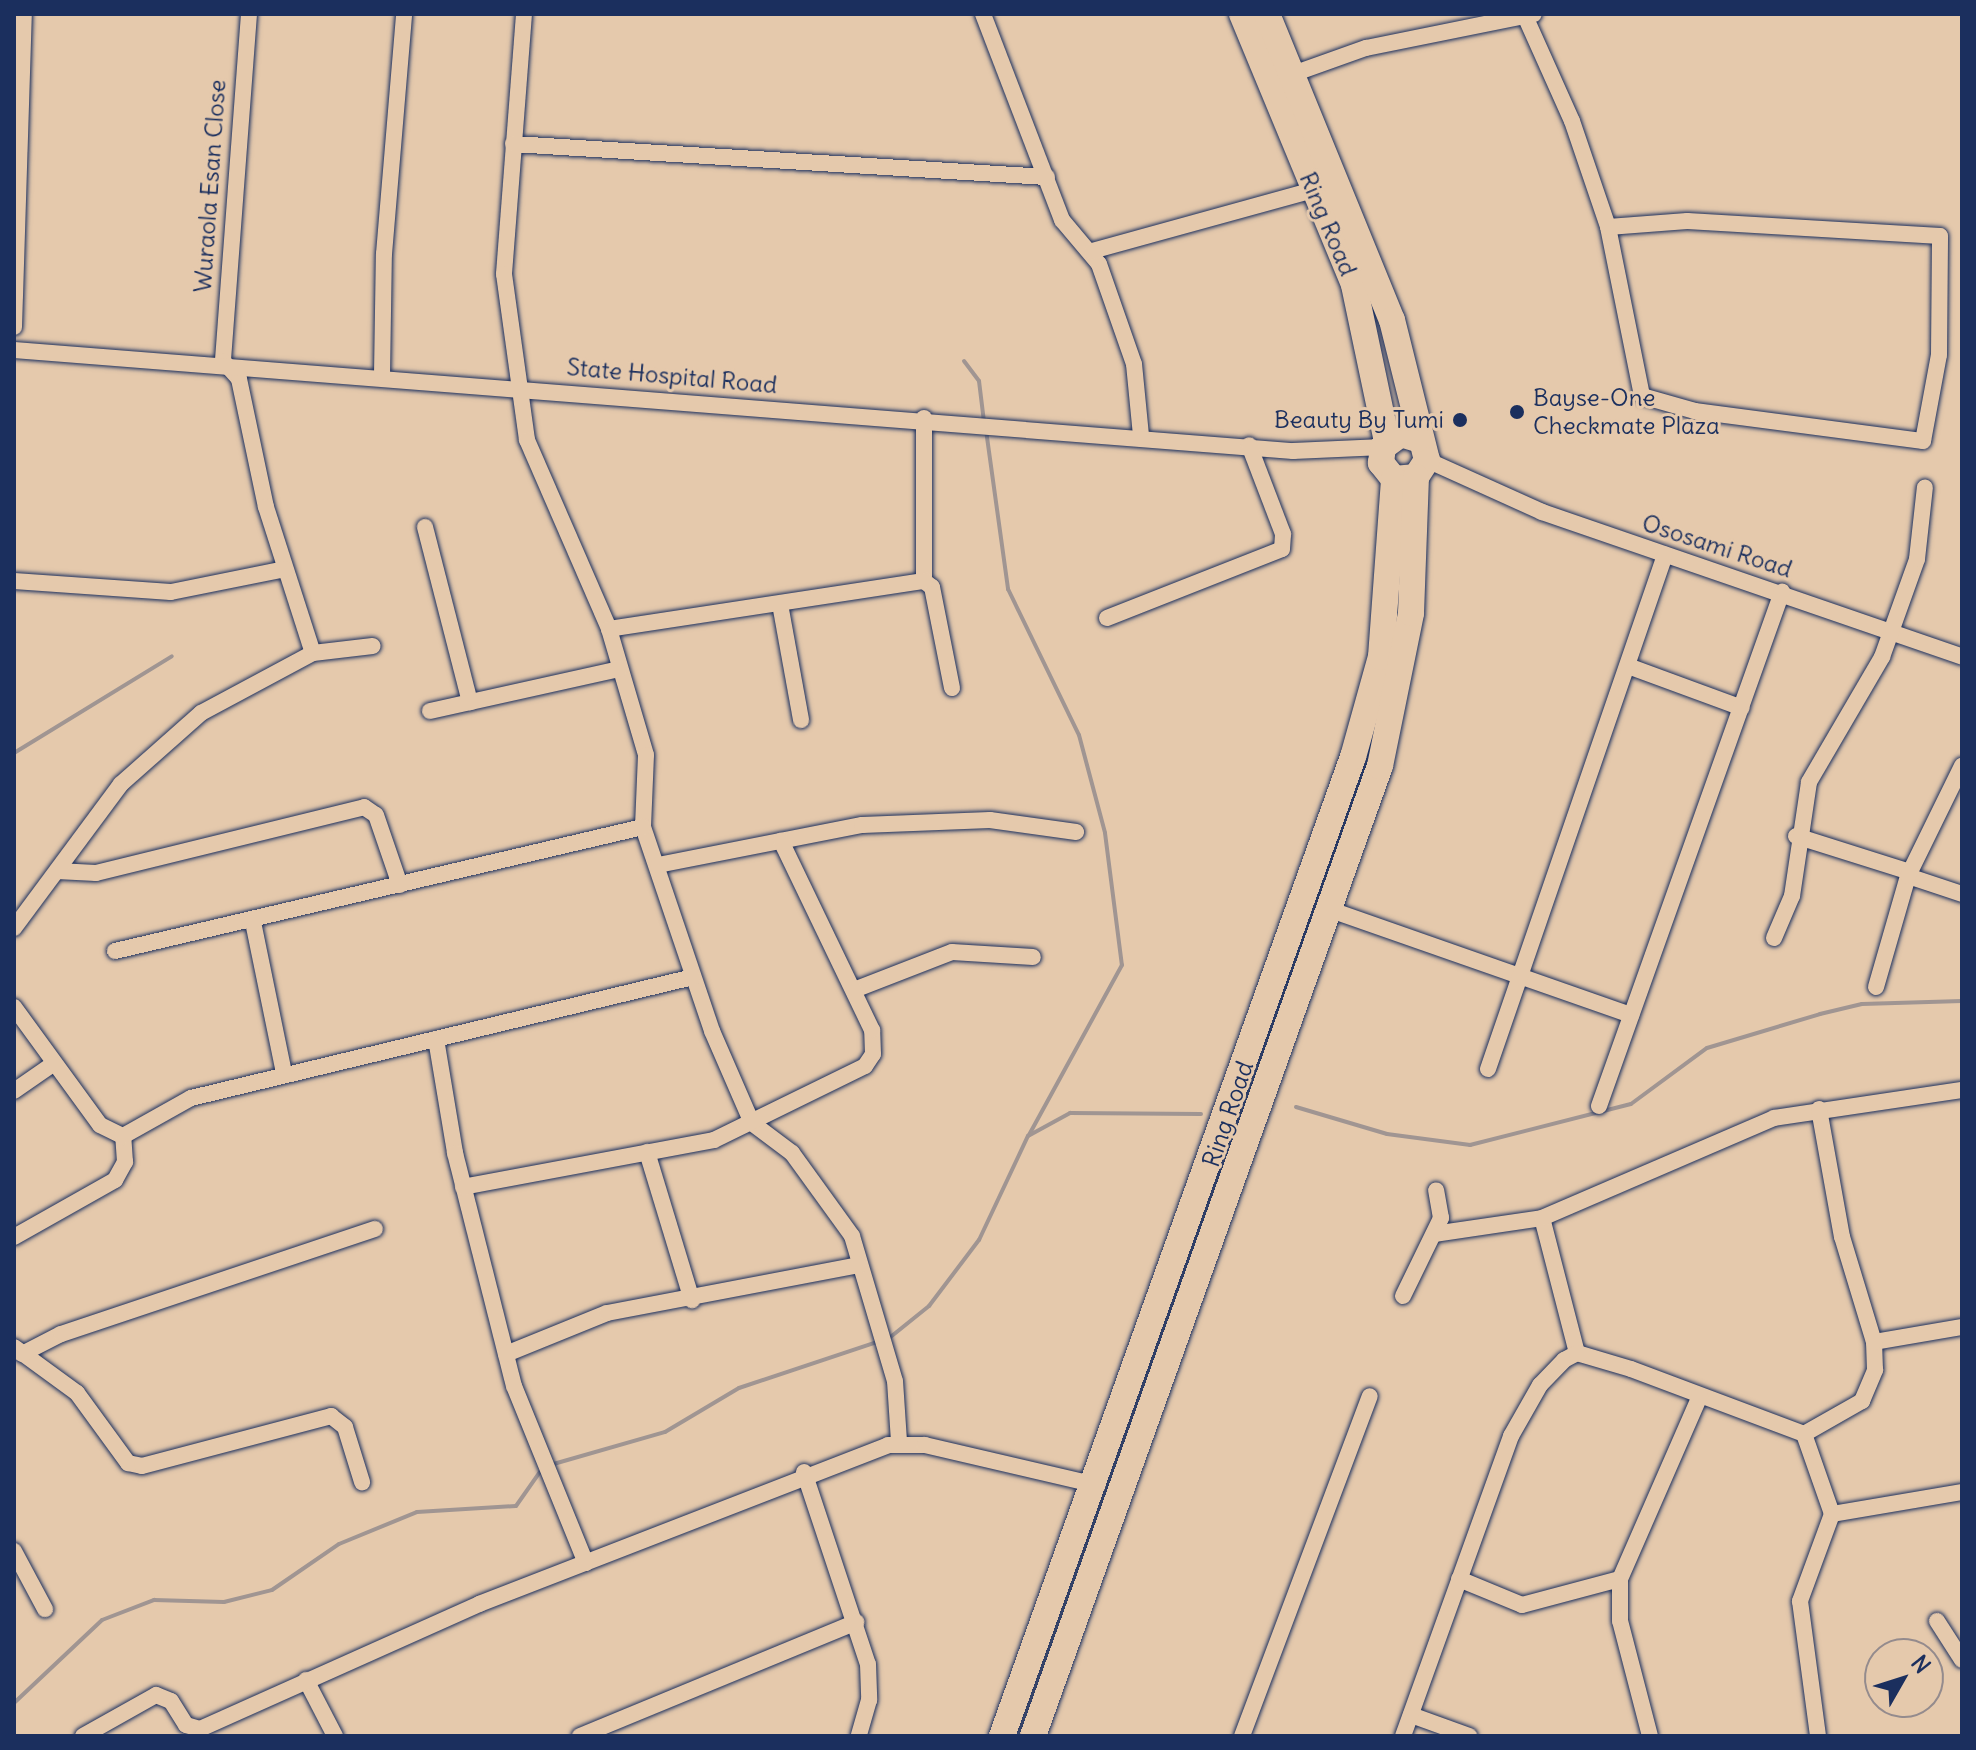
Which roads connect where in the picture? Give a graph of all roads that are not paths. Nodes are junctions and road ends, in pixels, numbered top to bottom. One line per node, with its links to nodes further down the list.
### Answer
1 (24, 14): 9 (street)
2 (249, 14): 18 (street, Wuraola Esan Close)
3 (404, 14): 19 (street)
4 (524, 14): 11 (street)
5 (983, 14): 12 (street)
6 (1242, 14): 13 (main road, Ring Road)
7 (1267, 14): 10 (main road, Ring Road)
8 (1530, 15): 10 (street); 14 (street)
9 (19, 39): 16 (street)
10 (1290, 75): 24 (main road, Ring Road)
11 (513, 144): 12 (street); 20 (street)
12 (1047, 177): 15 (street)
13 (1314, 190): 15 (street); 24 (main road, Ring Road)
14 (1608, 227): 14 (street)
15 (1092, 251): 22 (street)
16 (14, 327)
17 (14, 350): 18 (street, State Hospital Road)
18 (223, 361): 19 (street, State Hospital Road); 28 (street)
19 (382, 375): 20 (street, State Hospital Road)
20 (516, 389): 21 (street, State Hospital Road); 34 (street)
21 (924, 418): 22 (street, State Hospital Road); 30 (street)
22 (1141, 436): 23 (street, State Hospital Road)
23 (1249, 445): 24 (street, State Hospital Road); 33 (street)
24 (1403, 460): 27 (street, Ososami Road); 56 (main road, Ring Road); 99 (main road, Ring Road)
25 (1925, 487): 35 (street)
26 (425, 527): 42 (street)
27 (1665, 555): 31 (street, Ososami Road); 39 (street)
28 (285, 569): 29 (street); 37 (street)
29 (14, 581)
30 (924, 581): 32 (street); 41 (street)
31 (1782, 592): 35 (street, Ososami Road); 43 (street)
32 (780, 604): 34 (street); 45 (street)
33 (1107, 618)
34 (609, 629): 40 (street)
35 (1892, 631): 38 (street, Ososami Road); 49 (street)
36 (373, 646): 37 (street)
37 (313, 653): 52 (street)
38 (1962, 657)
39 (1628, 666): 43 (street); 62 (street)
40 (619, 669): 42 (street); 47 (street)
41 (952, 688)
42 (470, 702): 44 (street)
43 (1742, 708): 67 (street)
44 (430, 711)
45 (801, 720)
46 (1962, 766): 53 (street)
47 (643, 827): 51 (street); 54 (street)
48 (1076, 832): 50 (street)
49 (1796, 836): 53 (street); 59 (street)
50 (781, 841): 51 (street); 65 (street)
51 (658, 865): 63 (street)
52 (57, 871): 54 (street); 58 (street)
53 (1909, 874): 55 (street); 64 (street)
54 (400, 885): 57 (street)
55 (1962, 894)
56 (1331, 910): 62 (street); 117 (main road, Ring Road)
57 (253, 922): 60 (street); 71 (street)
58 (14, 928)
59 (1774, 938)
60 (115, 951)
61 (1033, 957): 65 (street)
62 (1518, 972): 67 (street); 70 (street)
63 (693, 977): 68 (street); 76 (street)
64 (1876, 987)
65 (854, 990): 76 (street)
66 (14, 1007): 69 (street)
67 (1631, 1015): 74 (street)
68 (436, 1039): 71 (street); 79 (street)
69 (53, 1064): 73 (street); 77 (street)
70 (1488, 1069)
71 (284, 1073): 77 (street)
72 (1962, 1090): 75 (street)
73 (14, 1091)
74 (1599, 1106)
75 (1819, 1109): 81 (street); 89 (street)
76 (752, 1123): 78 (street); 85 (street)
77 (123, 1136): 84 (street)
78 (647, 1152): 79 (street); 87 (street)
79 (463, 1187): 92 (street)
80 (1436, 1190): 83 (street)
81 (1542, 1218): 83 (street); 91 (street)
82 (375, 1229): 90 (street)
83 (1434, 1234): 86 (street)
84 (14, 1237)
85 (858, 1265): 87 (street); 96 (street)
86 (1403, 1296)
87 (692, 1300): 92 (street)
88 (1962, 1327): 89 (street)
89 (1874, 1342): 95 (street)
90 (18, 1351): 98 (street)
91 (1577, 1353): 94 (street); 104 (street)
92 (506, 1354): 103 (street)
93 (1370, 1396): 118 (street)
94 (1700, 1396): 95 (street); 105 (street)
95 (1804, 1434): 101 (street)
96 (899, 1442): 97 (street); 99 (street)
97 (804, 1472): 103 (street); 108 (street)
98 (362, 1482)
99 (1097, 1485): 116 (main road, Ring Road)
100 (1962, 1492): 101 (street)
101 (1832, 1514): 122 (street)
102 (14, 1551): 106 (street)
103 (586, 1563): 110 (street)
104 (1459, 1579): 105 (street); 111 (street)
105 (1620, 1579): 121 (street)
106 (45, 1609)
107 (1937, 1621): 109 (street)
108 (856, 1622): 114 (street); 115 (street)
109 (1962, 1660)
110 (306, 1680): 112 (street); 113 (street)
111 (1411, 1715): 119 (street); 120 (street)
112 (83, 1736)
113 (335, 1736)
114 (580, 1736)
115 (859, 1736)
116 (1002, 1736)
117 (1033, 1736)
118 (1242, 1736)
119 (1403, 1736)
120 (1469, 1736)
121 (1650, 1736)
122 (1818, 1736)

